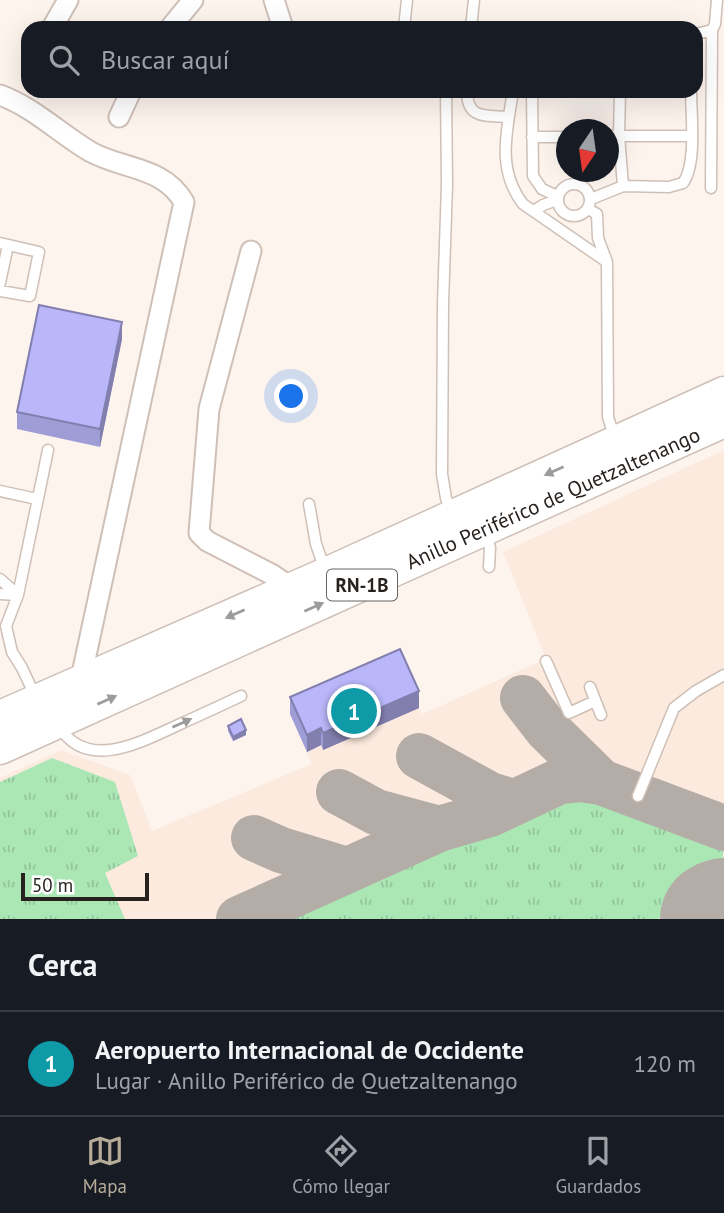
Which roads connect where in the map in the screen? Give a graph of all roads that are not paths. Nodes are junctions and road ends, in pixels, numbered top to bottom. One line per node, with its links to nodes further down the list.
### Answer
1 (68, 0): 7 (street)
2 (193, 0): 8 (street)
3 (274, 0): 9 (street)
4 (407, 0): 10 (lane)
5 (474, 0): 11 (lane)
6 (717, 0): 12 (lane)
7 (56, 21)
8 (176, 21)
9 (281, 21)
10 (405, 21)
11 (472, 21)
12 (712, 30): 13 (lane); 31 (lane)
13 (703, 32)
14 (0, 95): 58 (street)
15 (128, 98): 22 (street)
16 (446, 98): 48 (lane)
17 (467, 98): 23 (lane)
18 (512, 98): 23 (lane)
19 (532, 98): 27 (lane)
20 (619, 98): 24 (lane)
21 (691, 98): 25 (lane)
22 (119, 117)
23 (509, 117): 34 (lane)
24 (616, 119)
25 (691, 135): 26 (lane); 30 (lane)
26 (619, 136)
27 (532, 137): 28 (lane); 32 (lane)
28 (556, 137)
29 (619, 164): 30 (lane)
30 (623, 186): 33 (lane)
31 (711, 188)
32 (557, 198): 33 (lane); 33 (lane); 34 (lane)
33 (590, 204): 37 (lane)
34 (534, 211): 37 (lane)
35 (4, 244): 38 (lane); 39 (lane)
36 (251, 251): 53 (street)
37 (607, 262): 44 (lane)
38 (0, 283)
39 (0, 291)
40 (724, 393): 44 (highway, Anillo Periférico de Quetzaltenango / RN-1B)
41 (724, 406): 44 (highway)
42 (724, 421): 44 (highway, Anillo Periférico de Quetzaltenango / RN-1B)
43 (48, 450): 46 (lane)
44 (620, 455): 48 (highway, Anillo Periférico de Quetzaltenango / RN-1B, one-way to 48); 49 (highway, Anillo Periférico de Quetzaltenango / RN-1B)
45 (0, 491): 46 (lane)
46 (37, 499): 55 (lane)
47 (309, 504): 51 (lane)
48 (453, 516): 51 (highway, Anillo Periférico de Quetzaltenango / RN-1B)
49 (485, 530): 50 (lane); 62 (highway, Anillo Periférico de Quetzaltenango / RN-1B, one-way to 49)
50 (489, 567)
51 (326, 574): 53 (highway, Anillo Periférico de Quetzaltenango / RN-1B)
52 (0, 579): 55 (lane)
53 (292, 588): 58 (highway, Anillo Periférico de Quetzaltenango / RN-1B, one-way to 58)
54 (0, 594): 55 (lane)
55 (18, 595): 62 (lane)
56 (546, 660): 61 (lane)
57 (724, 675): 66 (lane)
58 (80, 683): 62 (highway, Anillo Periférico de Quetzaltenango / RN-1B)
59 (590, 687): 61 (lane)
60 (241, 696): 62 (lane, one-way to 60)
61 (595, 701): 63 (lane)
62 (47, 712): 64 (highway, Anillo Periférico de Quetzaltenango / RN-1B); 65 (highway, Anillo Periférico de Quetzaltenango / RN-1B)
63 (601, 715)
64 (0, 718)
65 (0, 748)
66 (638, 796)

